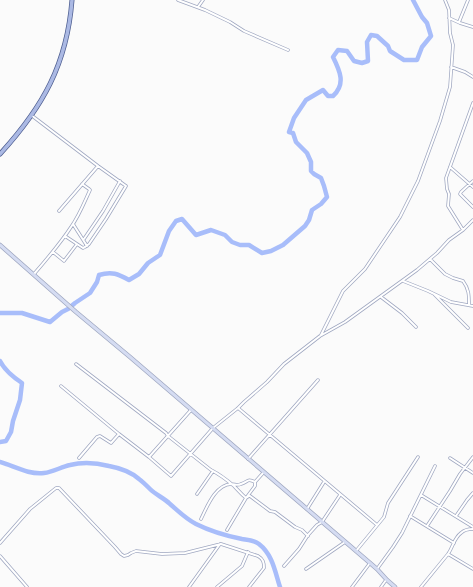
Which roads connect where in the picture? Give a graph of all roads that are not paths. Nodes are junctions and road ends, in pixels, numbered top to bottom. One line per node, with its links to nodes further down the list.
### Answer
1 (72, 0): 14 (main road)
2 (178, 0): 6 (street)
3 (203, 0): 6 (street)
4 (444, 0): 7 (street)
5 (468, 0): 8 (street)
6 (198, 7): 10 (street)
7 (449, 18): 8 (street); 11 (street)
8 (459, 22): 9 (street)
9 (473, 27)
10 (288, 50)
11 (451, 67): 12 (street); 43 (street)
12 (473, 77)
13 (473, 103): 17 (street)
14 (31, 116): 15 (main road); 16 (street)
15 (0, 154)
16 (98, 166): 18 (street); 20 (street)
17 (450, 167): 21 (street); 27 (street)
18 (120, 181): 29 (street); 32 (street)
19 (473, 181): 21 (street)
20 (82, 184): 24 (street); 26 (street)
21 (470, 184): 22 (street); 23 (street)
22 (473, 187)
23 (473, 207)
24 (59, 211)
25 (473, 220): 27 (street)
26 (74, 224): 28 (street); 29 (street)
27 (463, 230): 34 (street)
28 (65, 236): 30 (street); 33 (street)
29 (84, 239): 32 (street)
30 (77, 244): 32 (street); 33 (street)
31 (0, 245): 35 (street)
32 (87, 246)
33 (52, 252): 35 (street)
34 (430, 259): 36 (street); 39 (street)
35 (34, 274): 48 (street)
36 (402, 281): 37 (street); 38 (street)
37 (434, 294): 39 (street); 42 (street)
38 (381, 297): 41 (street); 43 (street)
39 (469, 305): 40 (street)
40 (473, 306)
41 (416, 328)
42 (468, 328)
43 (320, 336): 47 (street)
44 (76, 364): 52 (street)
45 (318, 380): 51 (street)
46 (61, 386): 50 (street)
47 (238, 408): 49 (street); 51 (street)
48 (192, 410): 49 (street); 52 (street)
49 (213, 428): 53 (street); 59 (street)
50 (120, 434): 54 (street); 57 (street)
51 (269, 435): 59 (street); 66 (street)
52 (168, 436): 53 (street); 54 (street)
53 (191, 454): 54 (street); 62 (street)
54 (149, 457)
55 (418, 457): 79 (street)
56 (473, 457): 61 (street)
57 (79, 458)
58 (450, 458): 61 (street)
59 (248, 459): 74 (street)
60 (435, 466): 71 (street)
61 (465, 467): 64 (street); 73 (street)
62 (213, 471): 67 (street); 69 (street)
63 (263, 473): 65 (street)
64 (473, 473)
65 (255, 482): 67 (street); 72 (street)
66 (324, 482): 70 (street); 74 (street)
67 (231, 484): 72 (street); 77 (street)
68 (473, 493): 76 (street)
69 (197, 494)
70 (340, 495): 78 (street); 79 (street)
71 (421, 495): 73 (street); 75 (street)
72 (246, 498): 82 (street); 83 (street)
73 (440, 507): 76 (street); 80 (street)
74 (307, 509): 78 (street)
75 (410, 516): 80 (street); 95 (street)
76 (456, 516): 81 (street)
77 (201, 519)
78 (322, 522): 83 (street); 84 (street)
79 (377, 525): 88 (street)
80 (427, 526): 86 (street)
81 (473, 528): 86 (street)
82 (227, 530)
83 (308, 536): 93 (street)
84 (345, 542): 88 (street); 94 (street)
85 (0, 543): 87 (street)
86 (454, 543): 90 (street)
87 (221, 544): 89 (street); 99 (street)
88 (356, 551): 92 (street)
89 (248, 552): 100 (street); 101 (street)
90 (448, 554): 96 (street); 105 (street)
91 (0, 556): 98 (street)
92 (370, 563): 95 (street); 102 (street)
93 (284, 566)
94 (306, 569)
95 (377, 569): 97 (street)
96 (473, 569)
97 (386, 580): 103 (street); 104 (street)
98 (27, 587)
99 (189, 587)
100 (217, 587)
101 (249, 587)
102 (352, 587)
103 (381, 587)
104 (395, 587)
105 (422, 587)

